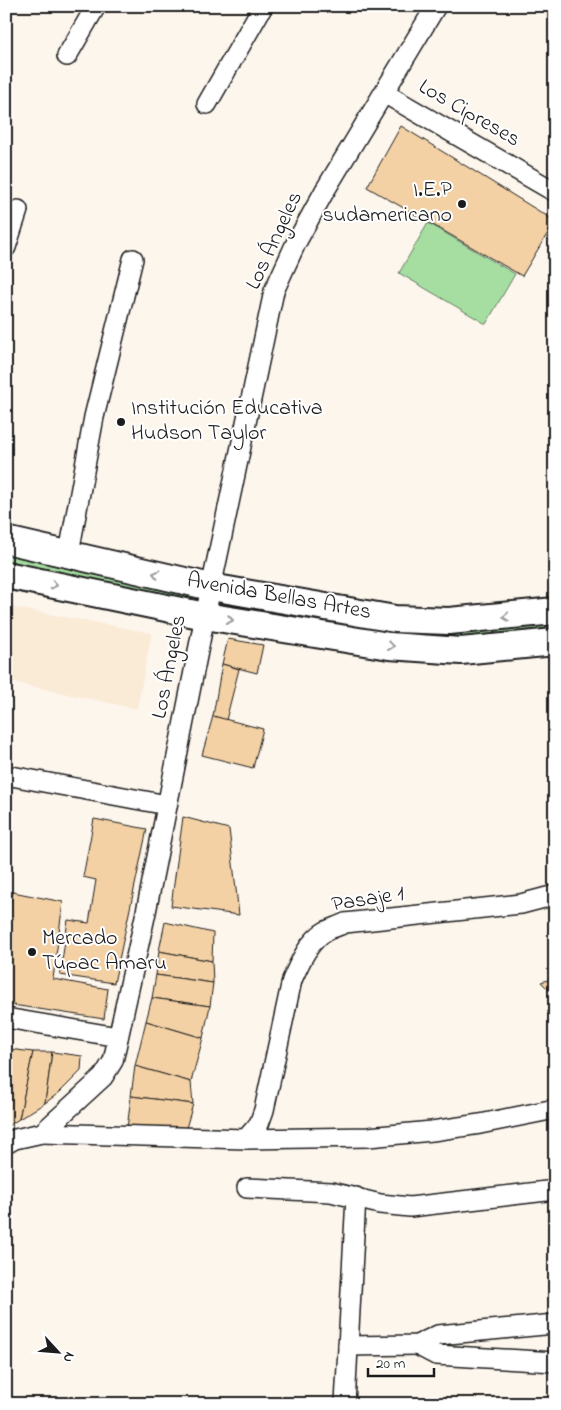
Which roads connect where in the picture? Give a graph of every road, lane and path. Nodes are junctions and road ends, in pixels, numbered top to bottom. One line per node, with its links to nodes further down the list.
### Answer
1 (96, 6): 4 (street)
2 (263, 6): 6 (street)
3 (436, 6): 5 (street, Los Ángeles)
4 (67, 56)
5 (384, 93): 7 (street, Los Cipreses); 14 (street, Los Ángeles)
6 (207, 104)
7 (555, 192)
8 (18, 210): 9 (street)
9 (6, 247)
10 (133, 259): 12 (street)
11 (6, 540): 12 (street, Avenida Bellas Artes)
12 (69, 554): 14 (street, Avenida Bellas Artes, one-way to 12)
13 (6, 574): 16 (street, Avenida Bellas Artes, one-way to 16)
14 (211, 587): 15 (street, Avenida Bellas Artes, one-way to 14); 16 (street, Los Ángeles)
15 (555, 611)
16 (205, 616): 17 (street, Avenida Bellas Artes, one-way to 17); 19 (street, Los Ángeles)
17 (555, 642)
18 (6, 775): 19 (street)
19 (167, 805): 22 (street, Los Ángeles)
20 (555, 895): 25 (street, Pasaje 1)
21 (6, 1018): 22 (street)
22 (118, 1037): 24 (street, Los Ángeles)
23 (555, 1109): 25 (street)
24 (42, 1133): 25 (street); 26 (street, Los Ángeles)
25 (246, 1139)
26 (6, 1144)
27 (247, 1188): 29 (street)
28 (555, 1190): 29 (street)
29 (356, 1197): 32 (street)
30 (555, 1324): 31 (street)
31 (417, 1345): 32 (street); 33 (street)
32 (348, 1346): 34 (street)
33 (555, 1362)
34 (345, 1404)

